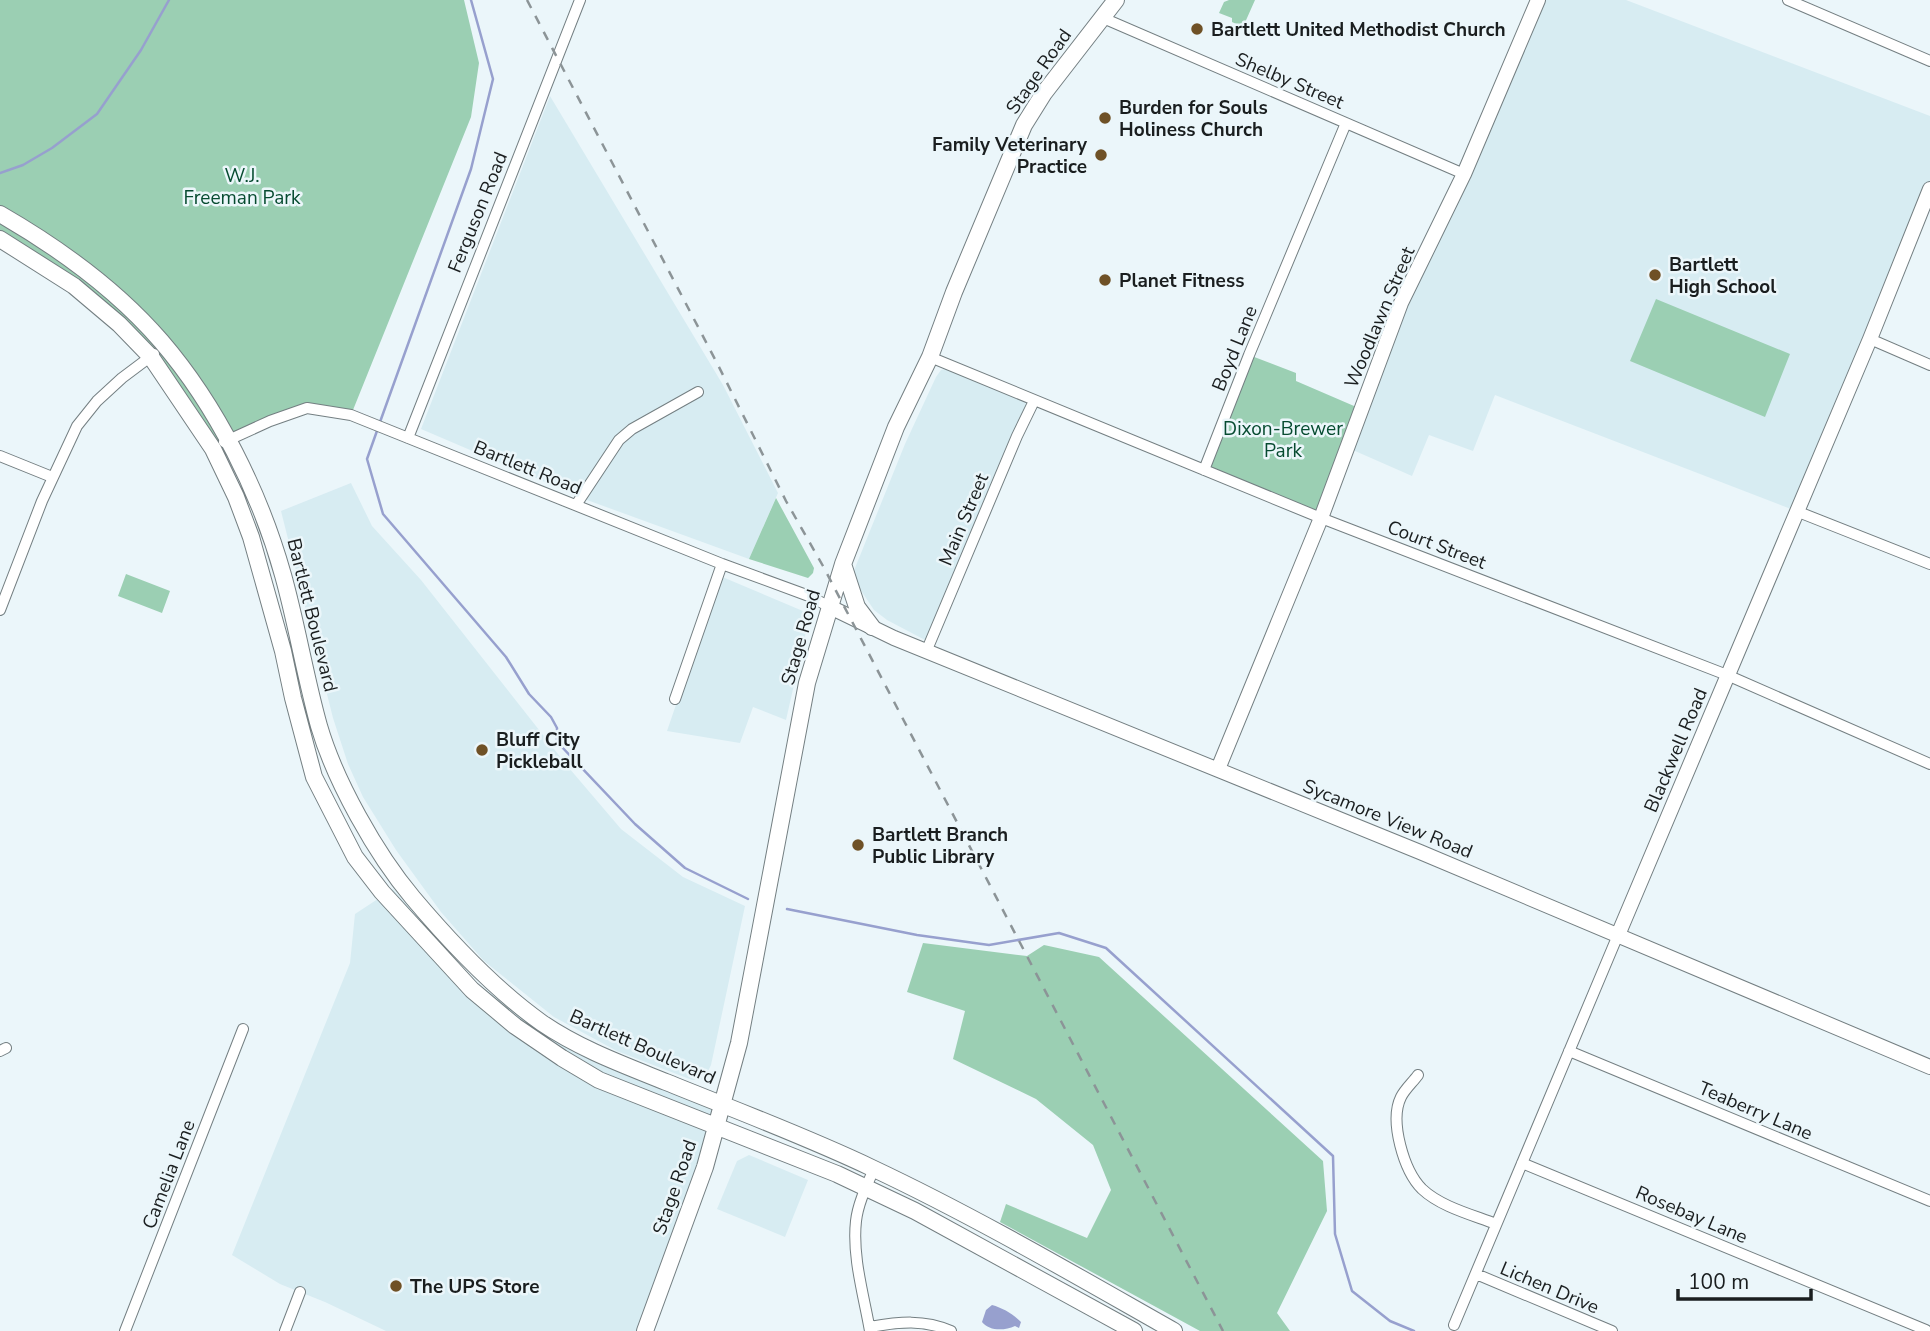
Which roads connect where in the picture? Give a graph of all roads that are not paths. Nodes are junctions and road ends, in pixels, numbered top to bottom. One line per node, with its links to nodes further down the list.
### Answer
1 (580, 0): 19 (street, Ferguson Road)
2 (1116, 0): 5 (main road, Stage Road)
3 (1538, 0): 8 (street, Woodlawn Street)
4 (1787, 0): 6 (street)
5 (1103, 18): 7 (street, Shelby Street); 15 (main road, Stage Road)
6 (1930, 61)
7 (1346, 123): 8 (street, Shelby Street); 23 (street, Boyd Lane)
8 (1464, 174): 27 (street, Woodlawn Street)
9 (1930, 189): 12 (street, Blackwell Road)
10 (0, 214): 13 (main road, Bartlett Boulevard)
11 (0, 239): 14 (main road, Bartlett Boulevard)
12 (1870, 339): 16 (street); 26 (street, Blackwell Road)
13 (164, 345): 14 (street); 20 (main road, Bartlett Boulevard)
14 (151, 357): 21 (main road, Bartlett Boulevard); 24 (street)
15 (930, 357): 18 (street, Court Street); 31 (main road, Stage Road)
16 (1930, 365)
17 (698, 392): 25 (street)
18 (1034, 401): 23 (street, Court Street); 36 (street, Main Street)
19 (408, 438): 20 (street, Bartlett Road); 25 (street, Bartlett Road)
20 (229, 440): 21 (street, Bartlett Road); 28 (main road, Bartlett Boulevard)
21 (213, 449): 29 (main road, Bartlett Boulevard)
22 (0, 456): 24 (street)
23 (1204, 470): 27 (street, Court Street)
24 (52, 478): 34 (street)
25 (576, 505): 30 (street, Bartlett Road)
26 (1796, 511): 32 (street); 37 (street, Blackwell Road)
27 (1321, 518): 37 (street, Court Street); 42 (street, Woodlawn Street)
28 (269, 527): 29 (main road); 38 (main road, Bartlett Boulevard)
29 (251, 537): 39 (main road, Bartlett Boulevard)
30 (722, 564): 33 (street, Bartlett Road); 40 (street)
31 (843, 564): 33 (main road, Stage Road); 35 (main road)
32 (1930, 564)
33 (830, 607): 35 (street, Sycamore View Road); 48 (main road, Stage Road)
34 (0, 610)
35 (872, 627): 36 (street, Sycamore View Road)
36 (926, 652): 42 (street, Sycamore View Road)
37 (1727, 675): 41 (street, Court Street); 43 (street, Blackwell Road)
38 (310, 692): 39 (main road); 48 (main road, Bartlett Boulevard)
39 (293, 698): 49 (main road, Bartlett Boulevard)
40 (675, 699)
41 (1930, 764)
42 (1218, 769): 43 (street, Sycamore View Road)
43 (1618, 935): 45 (street, Blackwell Road); 46 (street, Sycamore View Road)
44 (243, 1029): 60 (street, Camelia Lane)
45 (1569, 1051): 50 (street, Blackwell Road); 53 (street, Teaberry Lane)
46 (1930, 1067)
47 (1418, 1075): 54 (street)
48 (722, 1104): 49 (main road, Stage Road); 51 (main road, Bartlett Boulevard)
49 (716, 1125): 52 (main road, Bartlett Boulevard); 62 (main road, Stage Road)
50 (1522, 1163): 54 (street, Blackwell Road); 58 (street, Rosebay Lane)
51 (874, 1169): 52 (street); 65 (main road, Bartlett Boulevard)
52 (866, 1188): 59 (street); 64 (main road, Bartlett Boulevard)
53 (1930, 1201)
54 (1496, 1224): 55 (street, Blackwell Road)
55 (1476, 1275): 57 (street, Blackwell Road); 66 (street, Lichen Drive)
56 (300, 1292): 61 (street)
57 (1454, 1325)
58 (1928, 1327)
59 (870, 1329): 63 (street)
60 (125, 1331)
61 (285, 1331)
62 (645, 1331)
63 (951, 1331)
64 (1134, 1331)
65 (1174, 1331)
66 (1612, 1331)

